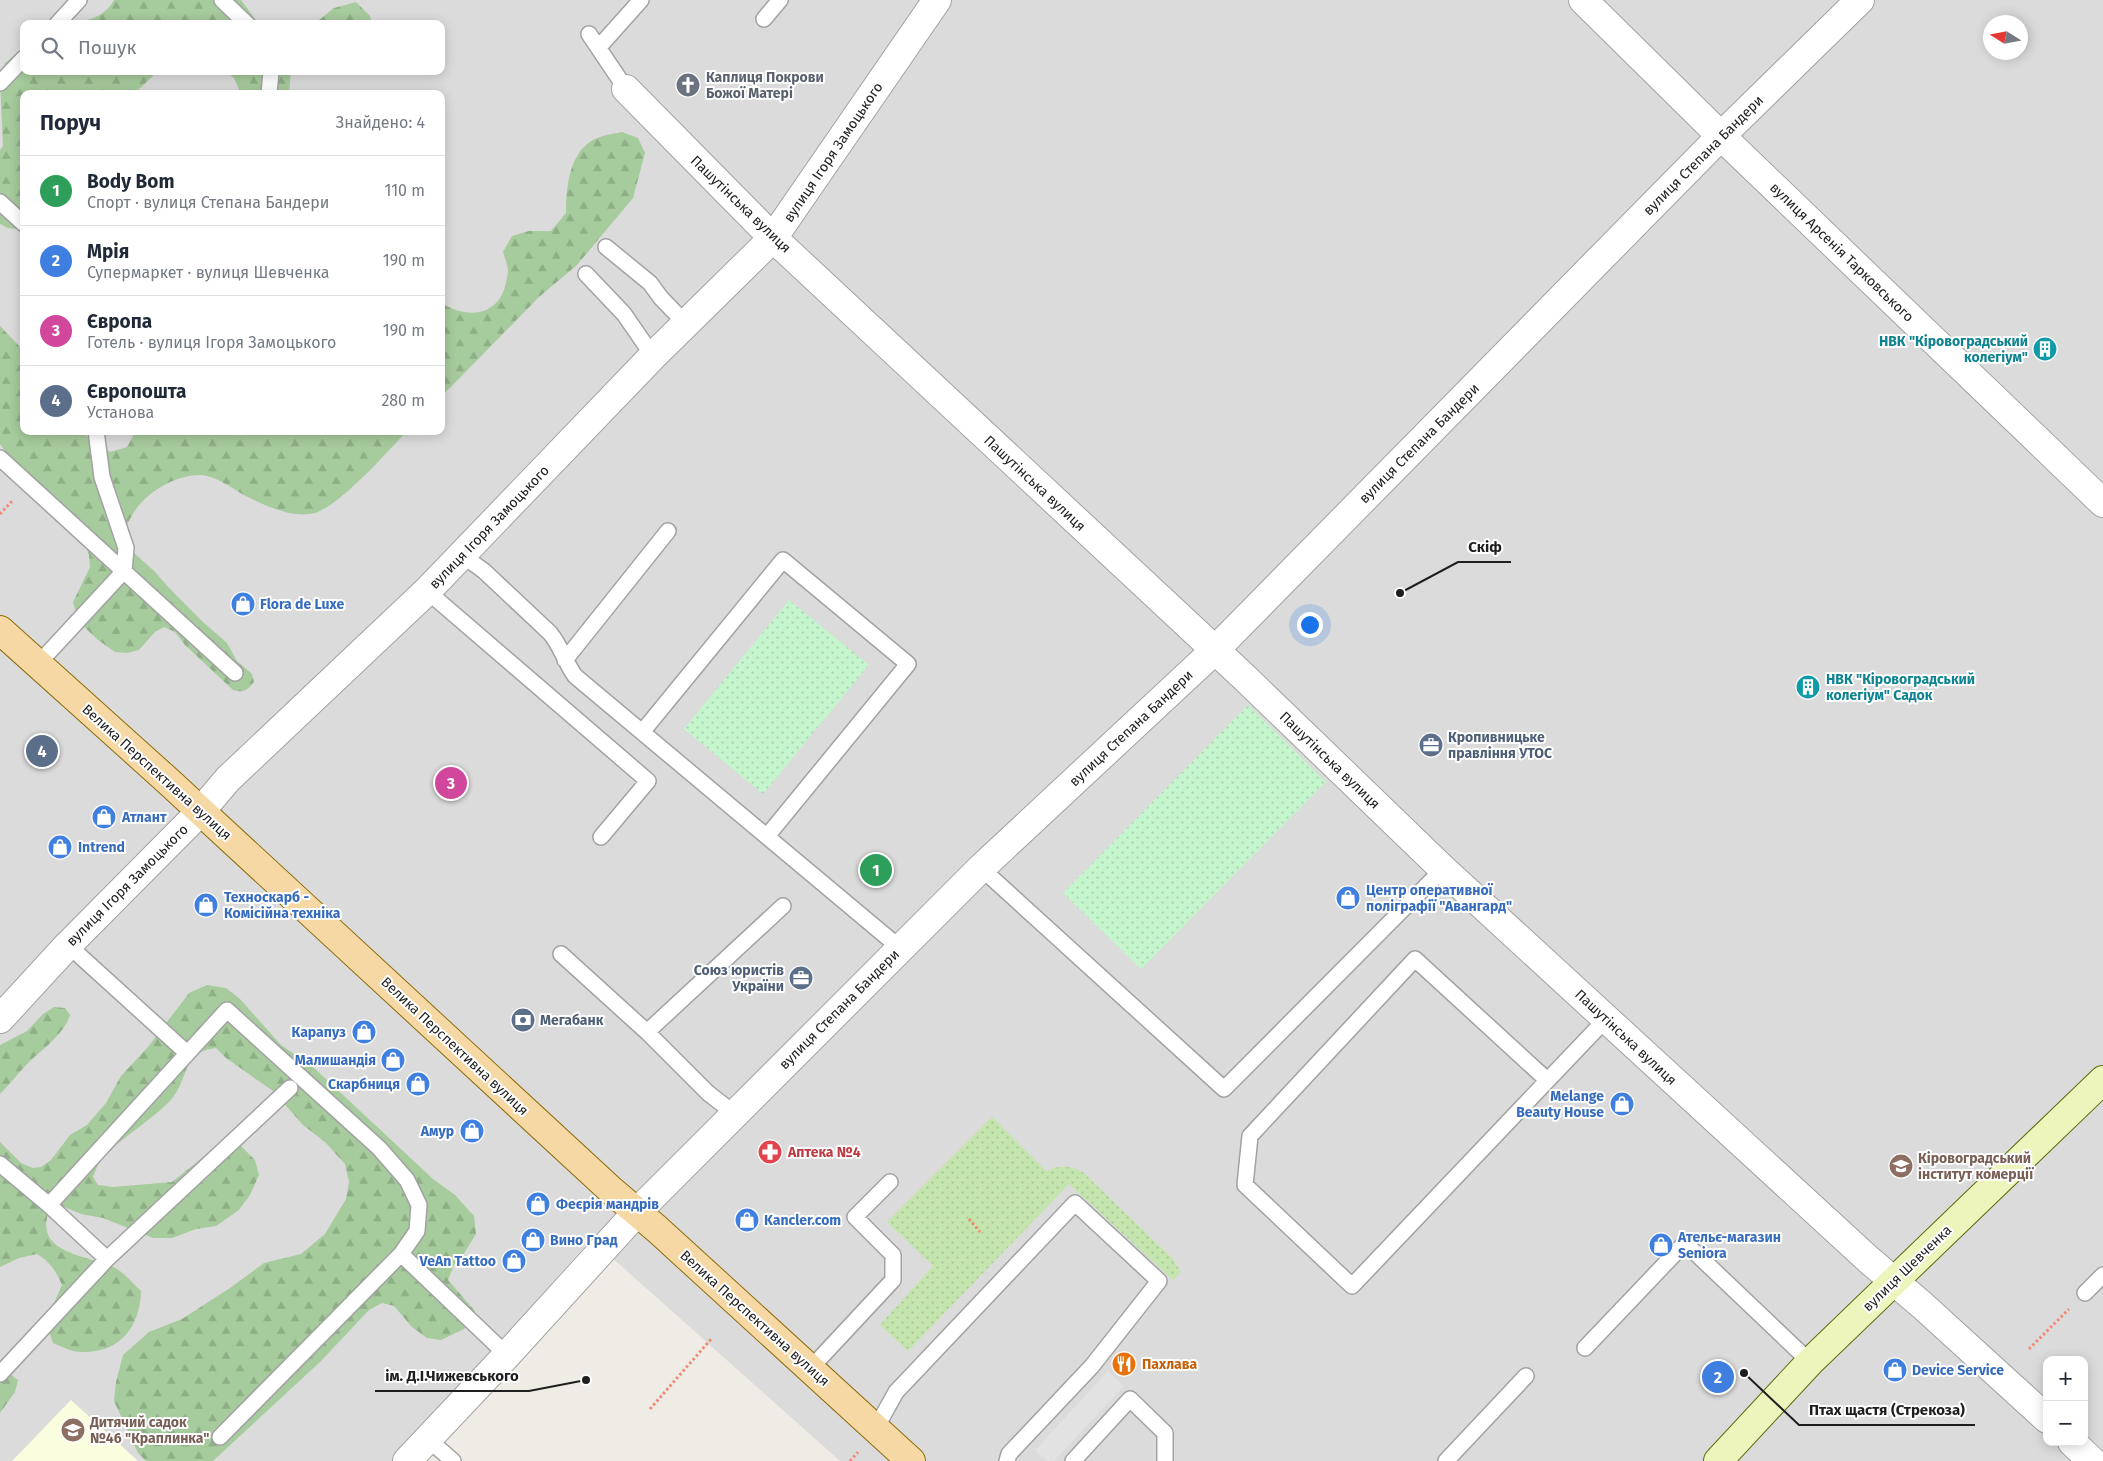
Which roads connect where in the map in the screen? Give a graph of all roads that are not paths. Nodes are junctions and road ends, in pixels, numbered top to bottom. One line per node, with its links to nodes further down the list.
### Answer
1 (79, 0): 8 (lane)
2 (222, 0): 9 (lane)
3 (641, 0): 12 (lane)
4 (780, 0): 10 (lane)
5 (937, 0): 21 (street, вулиця Ігоря Замоцького)
6 (1583, 0): 18 (street, вулиця Арсенія Тарковського)
7 (1860, 0): 18 (street, вулиця Степана Бандери)
8 (61, 20)
9 (243, 20)
10 (764, 20)
11 (589, 34): 12 (lane)
12 (599, 47): 16 (lane)
13 (20, 62): 15 (lane)
14 (271, 75): 17 (lane)
15 (0, 84)
16 (626, 89): 21 (street, Пашутінська вулиця)
17 (269, 90)
18 (1721, 136): 28 (street, вулиця Арсенія Тарковського); 34 (street, вулиця Степана Бандери)
19 (0, 202): 20 (lane)
20 (20, 220)
21 (773, 238): 24 (street, вулиця Ігоря Замоцького); 34 (street, Пашутінська вулиця)
22 (606, 247): 24 (lane)
23 (586, 274): 25 (lane)
24 (686, 324): 25 (street, вулиця Ігоря Замоцького)
25 (653, 356): 30 (street, вулиця Ігоря Замоцького)
26 (97, 435): 31 (lane)
27 (0, 458): 31 (lane)
28 (2103, 502)
29 (668, 531): 35 (lane)
30 (462, 555): 32 (street, вулиця Ігоря Замоцького); 35 (lane)
31 (124, 571): 36 (lane); 37 (lane)
32 (426, 591): 39 (street, вулиця Ігоря Замоцького); 41 (lane)
33 (0, 630): 36 (main road, Велика Перспективна вулиця)
34 (1215, 650): 42 (street, вулиця Степана Бандери); 43 (street, Пашутінська вулиця)
35 (565, 660): 38 (lane)
36 (38, 664): 39 (main road, Велика Перспективна вулиця)
37 (235, 673)
38 (643, 731): 40 (lane); 40 (lane)
39 (200, 812): 45 (street, вулиця Ігоря Замоцького); 59 (main road, Велика Перспективна вулиця)
40 (768, 835): 46 (lane)
41 (601, 837)
42 (980, 868): 43 (lane); 46 (street, вулиця Степана Бандери)
43 (1443, 869): 49 (street, Пашутінська вулиця)
44 (783, 906): 50 (lane)
45 (68, 945): 48 (street, вулиця Ігоря Замоцького); 51 (lane)
46 (900, 948): 55 (street, вулиця Степана Бандери)
47 (562, 954): 50 (lane)
48 (0, 1019)
49 (1606, 1019): 52 (lane); 63 (street, Пашутінська вулиця)
50 (647, 1032): 55 (lane)
51 (188, 1054): 58 (lane); 60 (lane)
52 (1547, 1080): 52 (lane)
53 (2103, 1080): 63 (main road, вулиця Шевченка)
54 (290, 1088): 61 (lane)
55 (735, 1114): 59 (street, вулиця Степана Бандери)
56 (0, 1164): 58 (lane)
57 (890, 1182): 68 (lane)
58 (49, 1205): 61 (lane)
59 (637, 1212): 66 (street, вулиця Степана Бандери); 68 (main road, Велика Перспективна вулиця)
60 (401, 1254): 66 (lane); 73 (lane)
61 (107, 1259): 69 (lane)
62 (2103, 1275): 64 (lane)
63 (1894, 1281): 67 (main road, вулиця Шевченка); 71 (street, Пашутінська вулиця)
64 (2085, 1293)
65 (1585, 1348): 67 (lane)
66 (507, 1355): 74 (street, вулиця Степана Бандери)
67 (1810, 1362): 83 (main road, вулиця Шевченка)
68 (810, 1369): 72 (main road, Велика Перспективна вулиця)
69 (0, 1374)
70 (1526, 1376): 82 (lane)
71 (2043, 1415)
72 (876, 1428): 78 (main road, Велика Перспективна вулиця); 79 (lane)
73 (220, 1437)
74 (429, 1440): 76 (street, вулиця Степана Бандери); 77 (lane)
75 (2076, 1446): 84 (street)
76 (407, 1461)
77 (453, 1461)
78 (912, 1461)
79 (1007, 1461)
80 (1073, 1461): 81 (lane)
81 (1165, 1461)
82 (1446, 1461)
83 (1718, 1461)
84 (2092, 1461)

